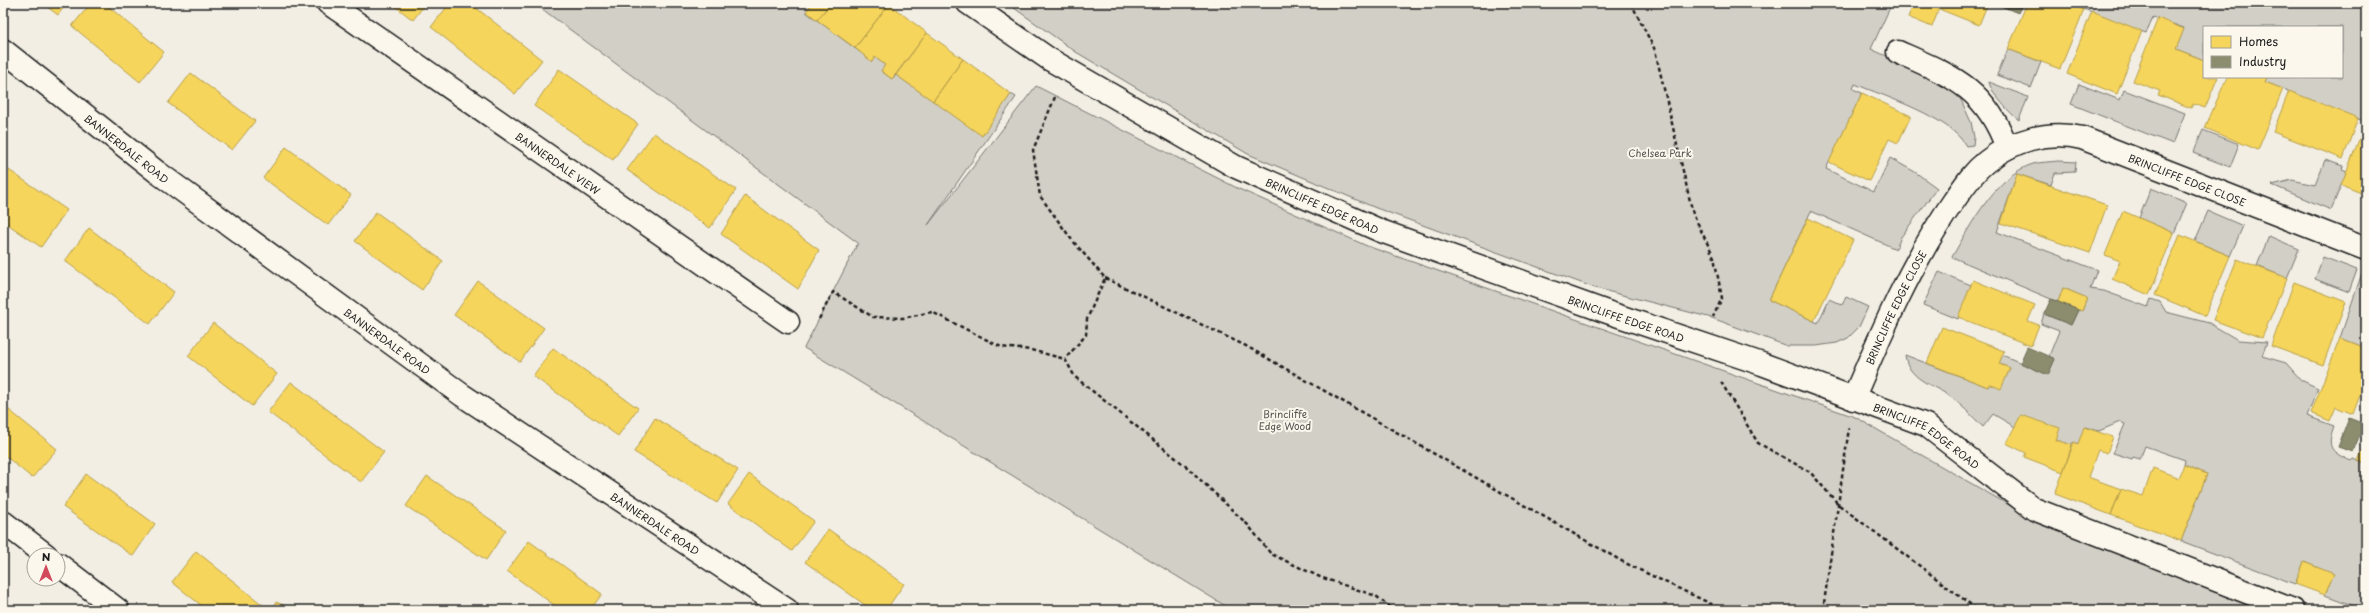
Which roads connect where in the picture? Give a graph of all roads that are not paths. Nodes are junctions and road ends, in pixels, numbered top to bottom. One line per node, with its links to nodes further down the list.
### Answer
1 (328, 3): 7 (street, BANNERDALE VIEW)
2 (968, 3): 8 (street, BRINCLIFFE EDGE ROAD)
3 (3, 50): 13 (street, BANNERDALE ROAD)
4 (1898, 52): 5 (street)
5 (2007, 148): 6 (street, BRINCLIFFE EDGE CLOSE); 8 (street, BRINCLIFFE EDGE CLOSE)
6 (2366, 249)
7 (788, 322)
8 (1853, 399): 14 (street, BRINCLIFFE EDGE ROAD)
9 (3, 522): 10 (street)
10 (36, 547)
11 (66, 570): 12 (street)
12 (118, 610)
13 (787, 610)
14 (2293, 610)

